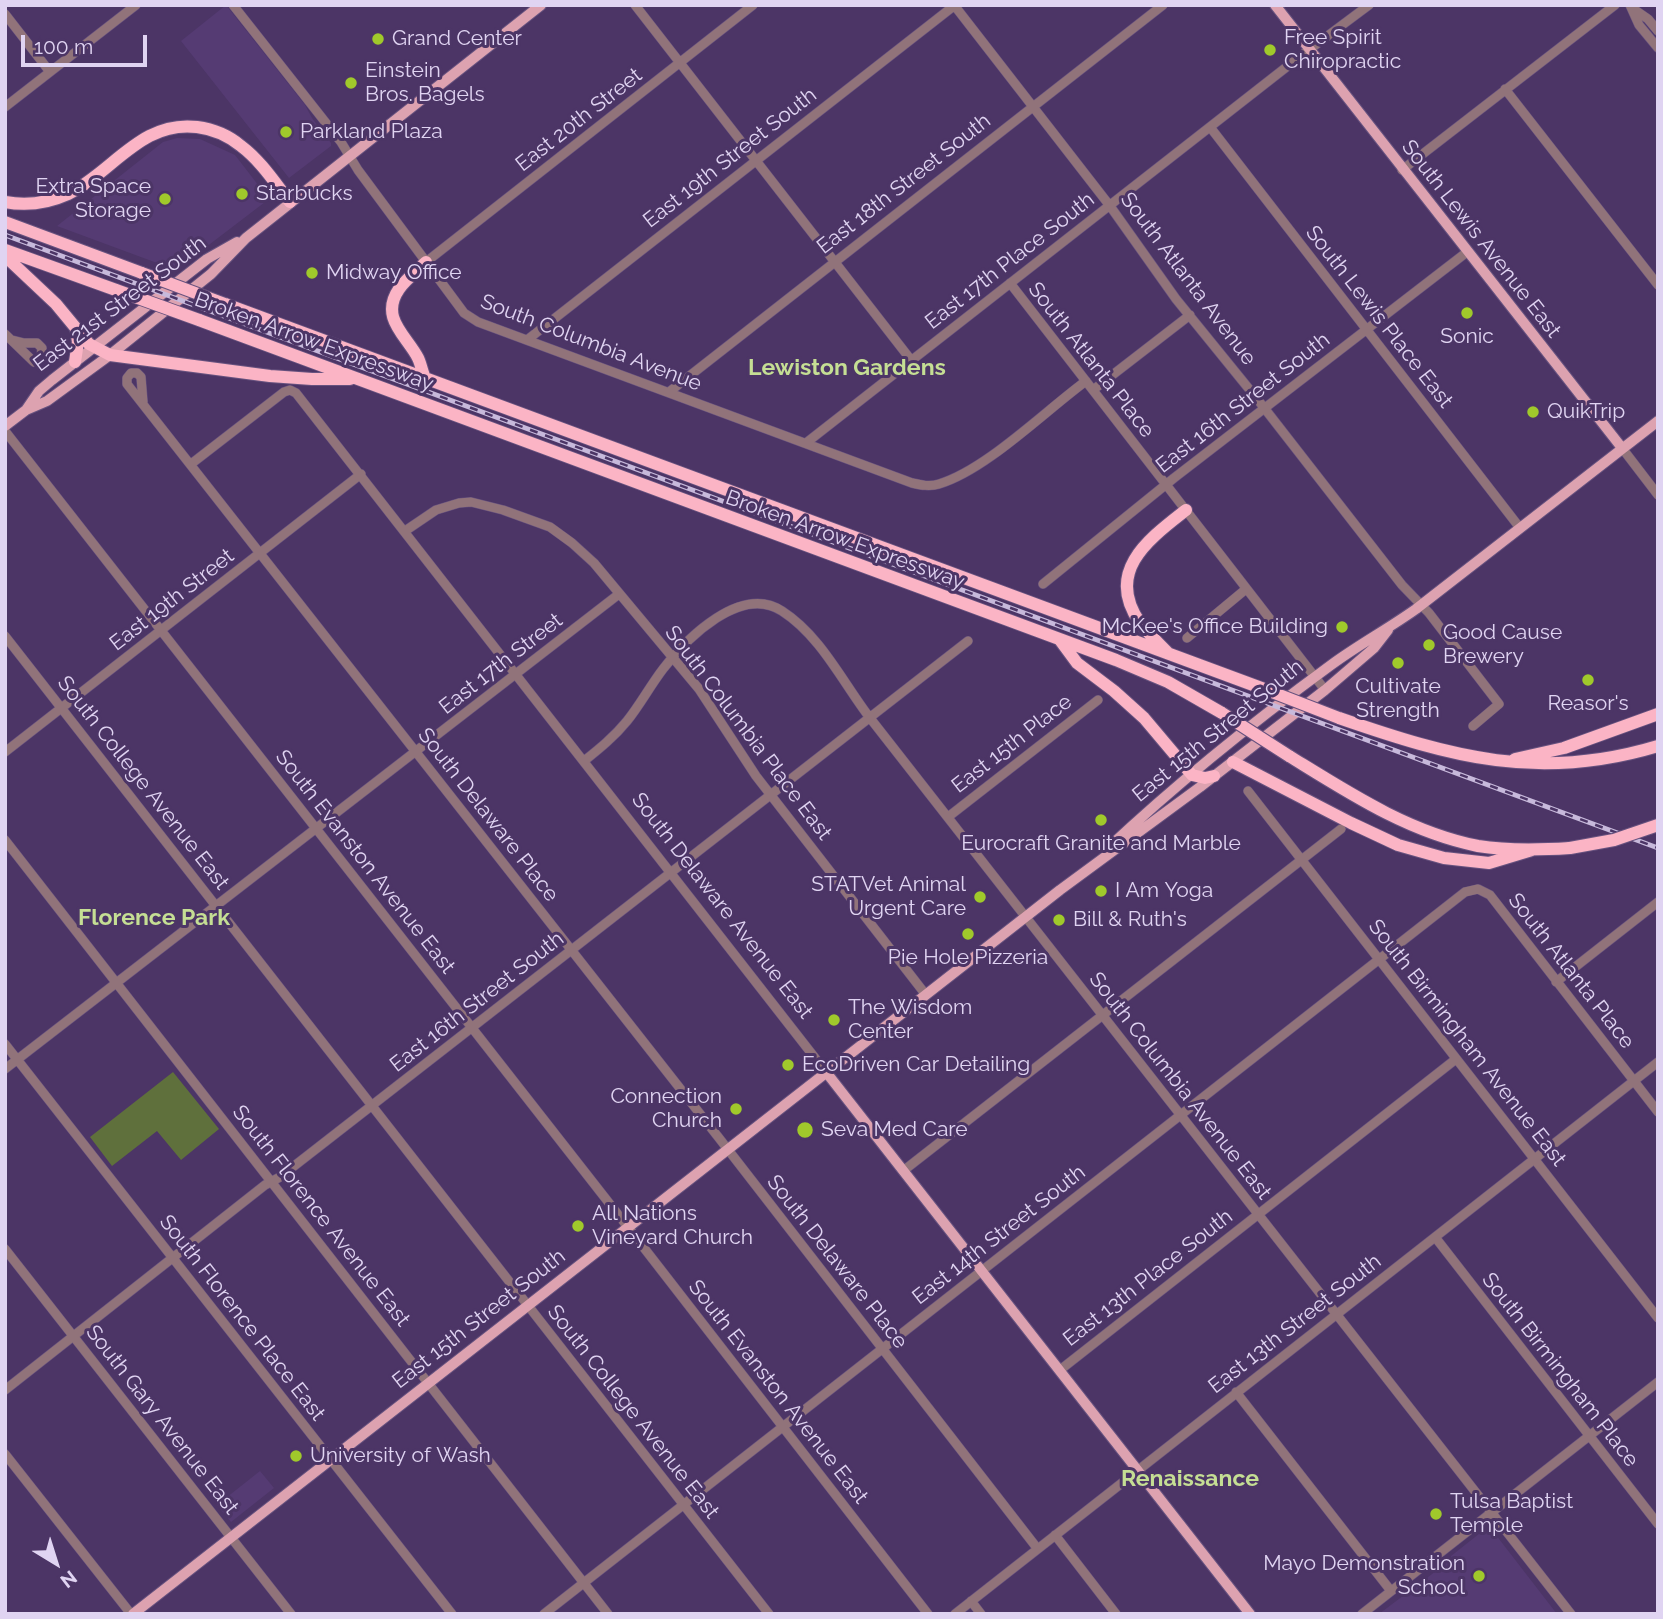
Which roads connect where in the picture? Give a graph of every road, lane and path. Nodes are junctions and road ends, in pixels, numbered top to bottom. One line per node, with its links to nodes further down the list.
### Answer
1 (136, 5): 17 (street)
2 (233, 5): 22 (street, South Columbia Avenue)
3 (541, 5): 22 (main road, East 21st Street South)
4 (635, 5): 16 (street)
5 (753, 5): 16 (street, East 20th Street)
6 (955, 5): 19 (street, South Atlanta Avenue); 23 (street, East 19th Street South)
7 (1163, 5): 19 (street, East 18th Street South)
8 (1275, 5): 15 (main road, South Lewis Avenue East)
9 (1369, 5): 15 (street, East 17th Place South)
10 (1615, 5): 18 (street)
11 (1632, 7): 13 (street); 14 (street)
12 (5, 14): 17 (street)
13 (1658, 31)
14 (1658, 48)
15 (1310, 50): 21 (street, East 17th Place South); 24 (main road, South Lewis Avenue East)
16 (680, 63): 23 (street); 34 (street, East 20th Street)
17 (50, 72): 20 (street)
18 (1505, 89): 24 (street); 36 (street)
19 (1033, 106): 27 (street, South Atlanta Avenue); 33 (street, East 18th Street South)
20 (5, 107)
21 (1210, 127): 27 (street, East 17th Place South); 39 (street, South Lewis Place East)
22 (349, 156): 26 (main road, East 21st Street South); 34 (street, South Columbia Avenue)
23 (756, 160): 33 (street); 40 (street, East 19th Street South)
24 (1402, 170): 31 (main road, South Lewis Avenue East)
25 (5, 202): 26 (highway)
26 (290, 202): 29 (main road, East 21st Street South)
27 (1110, 206): 35 (street, East 17th Place South); 37 (street, South Atlanta Avenue)
28 (5, 222): 45 (highway, Broken Arrow Expressway, bridge)
29 (246, 238): 41 (main road, East 21st Street South); 42 (main road, East 21st Street South)
30 (5, 250): 46 (highway, Broken Arrow Expressway, bridge)
31 (1467, 253): 39 (street, East 16th Street South); 56 (main road, South Lewis Avenue East)
32 (5, 256): 38 (highway)
33 (834, 261): 43 (street); 49 (street, East 18th Street South)
34 (426, 262): 40 (street, South Columbia Avenue); 45 (highway)
35 (1010, 283): 43 (street, East 17th Place South); 47 (street, South Atlanta Place)
36 (1658, 285)
37 (1190, 315): 48 (street); 51 (street, South Atlanta Avenue)
38 (76, 329): 41 (highway); 44 (highway)
39 (1367, 330): 51 (street, East 16th Street South); 62 (street, South Lewis Place East)
40 (527, 340): 49 (street, South Columbia Avenue)
41 (94, 347): 42 (highway); 44 (main road, East 21st Street South)
42 (110, 355): 46 (highway); 52 (main road, East 21st Street South)
43 (911, 360): 55 (street, East 17th Place South)
44 (75, 362): 52 (main road, East 21st Street South)
45 (425, 378): 75 (highway, Broken Arrow Expressway)
46 (357, 379): 73 (highway, Broken Arrow Expressway)
47 (1086, 381): 48 (street, South Atlanta Place); 55 (street, South Columbia Avenue)
48 (1093, 390): 59 (street, South Atlanta Place)
49 (669, 392): 55 (street, South Columbia Avenue)
50 (143, 402): 57 (street, South Delaware Place)
51 (1264, 408): 59 (street, East 16th Street South); 68 (street, South Atlanta Avenue)
52 (26, 410): 54 (main road, East 21st Street South)
53 (1658, 421): 56 (main road, East 15th Street South)
54 (5, 428): 70 (street, South Evanston Avenue East)
55 (806, 443)
56 (1622, 448): 60 (street, South Lewis Avenue East); 62 (main road, East 15th Street South)
57 (191, 464): 58 (street, South Delaware Avenue East); 64 (street, South Delaware Place)
58 (361, 474): 63 (street, South Delaware Avenue East); 64 (street, East 19th Street)
59 (1166, 485): 61 (street, South Atlanta Place); 65 (street, East 16th Street South)
60 (1658, 495)
61 (1186, 510): 66 (street, South Atlanta Place); 75 (highway)
62 (1520, 528): 68 (main road, East 15th Street South)
63 (405, 531): 67 (street, South Columbia Place East); 77 (street, South Delaware Avenue East)
64 (261, 553): 70 (street, East 19th Street); 87 (street, South Delaware Place)
65 (1043, 584)
66 (1246, 590): 72 (street); 78 (street, South Atlanta Place)
67 (619, 594): 76 (street, South Columbia Place East); 77 (street, East 17th Street)
68 (1420, 605): 69 (main road, East 15th Street South); 84 (street, South Atlanta Avenue)
69 (1388, 630): 78 (main road, East 15th Street South); 79 (main road, East 15th Street South)
70 (161, 631): 81 (street, East 19th Street); 97 (street, South Evanston Avenue East)
71 (5, 636): 81 (street, South College Avenue East)
72 (1187, 638)
73 (1060, 639): 91 (highway); 100 (highway, Broken Arrow Expressway, bridge)
74 (968, 641): 83 (street, East 16th Street South)
75 (1168, 654): 90 (highway, Broken Arrow Expressway, bridge)
76 (672, 658): 83 (street, South Columbia Avenue East); 88 (street); 94 (street, South Columbia Place East)
77 (517, 673): 87 (street, East 17th Street); 88 (street, South Delaware Avenue East)
78 (1314, 677): 79 (street, South Atlanta Place); 91 (main road, East 15th Street South)
79 (1325, 690): 89 (main road, East 15th Street South)
80 (1098, 700): 95 (street, East 15th Place)
81 (62, 708): 86 (street, East 19th Street); 106 (street, South College Avenue East)
82 (1658, 714): 90 (highway)
83 (870, 718): 94 (street, East 16th Street South); 95 (street, South Columbia Avenue East)
84 (1473, 726)
85 (1658, 747): 90 (highway, Broken Arrow Expressway)
86 (5, 752)
87 (416, 752): 97 (street, East 17th Street); 108 (street, South Delaware Place)
88 (584, 761): 102 (street, South Delaware Avenue East)
89 (1233, 762): 92 (main road, East 15th Street South); 100 (highway)
90 (1501, 762)
91 (1192, 775): 92 (highway); 103 (main road, East 15th Street South)
92 (1214, 776): 103 (main road, East 15th Street South)
93 (1248, 791): 101 (street, South Birmingham Avenue East)
94 (771, 796): 102 (street, East 16th Street South); 112 (street, South Columbia Place East)
95 (947, 817): 107 (street, South Columbia Avenue East)
96 (1658, 825): 100 (highway, Broken Arrow Expressway, bridge)
97 (317, 829): 106 (street, East 17th Street); 114 (street, South Evanston Avenue East)
98 (1341, 829): 101 (street)
99 (5, 841): 111 (street, South Florence Avenue East)
100 (1532, 850)
101 (1301, 859): 109 (street, South Birmingham Avenue East); 113 (street)
102 (673, 873): 108 (street, East 16th Street South); 120 (street, South Delaware Avenue East)
103 (1081, 874): 107 (main road, East 15th Street South)
104 (1478, 889): 109 (street, East 14th Street South); 110 (street, South Atlanta Place)
105 (1657, 904): 110 (street)
106 (217, 906): 111 (street, East 17th Street); 122 (street, South College Avenue East)
107 (1026, 916): 112 (main road, East 15th Street South); 113 (street, South Columbia Avenue East)
108 (572, 950): 114 (street, East 16th Street South); 125 (street, South Delaware Place)
109 (1379, 959): 116 (street, South Birmingham Avenue East); 124 (street, East 14th Street South)
110 (1556, 982): 121 (street, South Atlanta Place)
111 (117, 983): 117 (street, East 17th Street); 128 (street, South Florence Avenue East)
112 (926, 995): 120 (main road, East 15th Street South)
113 (1102, 1015): 124 (street, South Columbia Avenue East); 127 (street)
114 (473, 1028): 122 (street, East 16th Street South); 130 (street, South Evanston Avenue East)
115 (5, 1044): 117 (street, South Florence Place East)
116 (1457, 1059): 126 (street, South Birmingham Avenue East); 129 (street, East 13th Place South)
117 (18, 1060): 119 (street, East 17th Street); 133 (street, South Florence Place East)
118 (1658, 1062): 121 (street, East 13th Street South)
119 (5, 1069)
120 (826, 1072): 125 (main road, East 15th Street South); 127 (main road, South Delaware Avenue East)
121 (1633, 1081): 123 (street, South Atlanta Place); 126 (street, East 13th Street South)
122 (373, 1105): 128 (street, East 16th Street South); 135 (street, South College Avenue East)
123 (1658, 1112)
124 (1181, 1115): 129 (street, South Columbia Avenue East); 134 (street, East 14th Street South)
125 (727, 1149): 130 (main road, East 15th Street South); 139 (street, South Delaware Place)
126 (1534, 1159): 131 (street, East 13th Street South); 137 (street, South Birmingham Avenue East)
127 (903, 1171): 134 (main road, South Delaware Avenue East)
128 (273, 1182): 133 (street, East 16th Street South); 142 (street, South Florence Avenue East)
129 (1258, 1214): 136 (street, South Columbia Avenue East); 140 (street, East 13th Place South)
130 (628, 1227): 135 (main road, East 15th Street South); 145 (street, South Evanston Avenue East)
131 (1435, 1237): 136 (street, East 13th Street South); 146 (street, South Birmingham Place)
132 (5, 1249): 138 (street, South Gary Avenue East)
133 (173, 1258): 138 (street, East 16th Street South); 148 (street, South Florence Place East)
134 (982, 1270): 139 (street, East 14th Street South); 140 (main road, South Delaware Avenue East)
135 (528, 1305): 142 (main road, East 15th Street South); 150 (street, South College Avenue East)
136 (1336, 1314): 144 (street, East 13th Street South); 151 (street, South Columbia Avenue East)
137 (1658, 1318)
138 (74, 1336): 143 (street, East 16th Street South); 154 (street, South Gary Avenue East)
139 (882, 1348): 145 (street, East 14th Street South); 155 (street, South Delaware Place)
140 (1060, 1370): 149 (main road, South Delaware Avenue East)
141 (1658, 1382): 146 (street)
142 (429, 1383): 148 (main road, East 15th Street South); 156 (street, South Florence Avenue East)
143 (5, 1390)
144 (1236, 1392): 149 (street, East 13th Street South); 157 (street)
145 (783, 1427): 150 (street, East 14th Street South); 165 (street, South Evanston Avenue East)
146 (1590, 1436): 151 (street); 152 (street, South Birmingham Place)
147 (5, 1454): 159 (street)
148 (331, 1459): 154 (main road, East 15th Street South); 161 (street, South Florence Place East)
149 (1137, 1471): 153 (street, East 13th Street South); 169 (main road, South Delaware Avenue East)
150 (683, 1505): 156 (street, East 14th Street South); 164 (street, South College Avenue East)
151 (1491, 1513): 157 (street); 171 (street, South Columbia Avenue East)
152 (1658, 1524)
153 (1055, 1535): 155 (street, East 13th Street South); 168 (street)
154 (231, 1537): 159 (main road, East 15th Street South); 160 (street, South Gary Avenue East)
155 (1037, 1548): 158 (street, East 13th Street South)
156 (584, 1583): 162 (street, East 14th Street South); 163 (street, South Florence Avenue East)
157 (1391, 1591): 170 (street)
158 (971, 1601): 166 (street, East 13th Street South); 167 (street)
159 (132, 1614)
160 (291, 1614)
161 (452, 1614)
162 (544, 1614)
163 (608, 1614)
164 (769, 1614)
165 (928, 1614)
166 (955, 1614)
167 (981, 1614)
168 (1116, 1614)
169 (1250, 1614)
170 (1362, 1614)
171 (1571, 1614)

